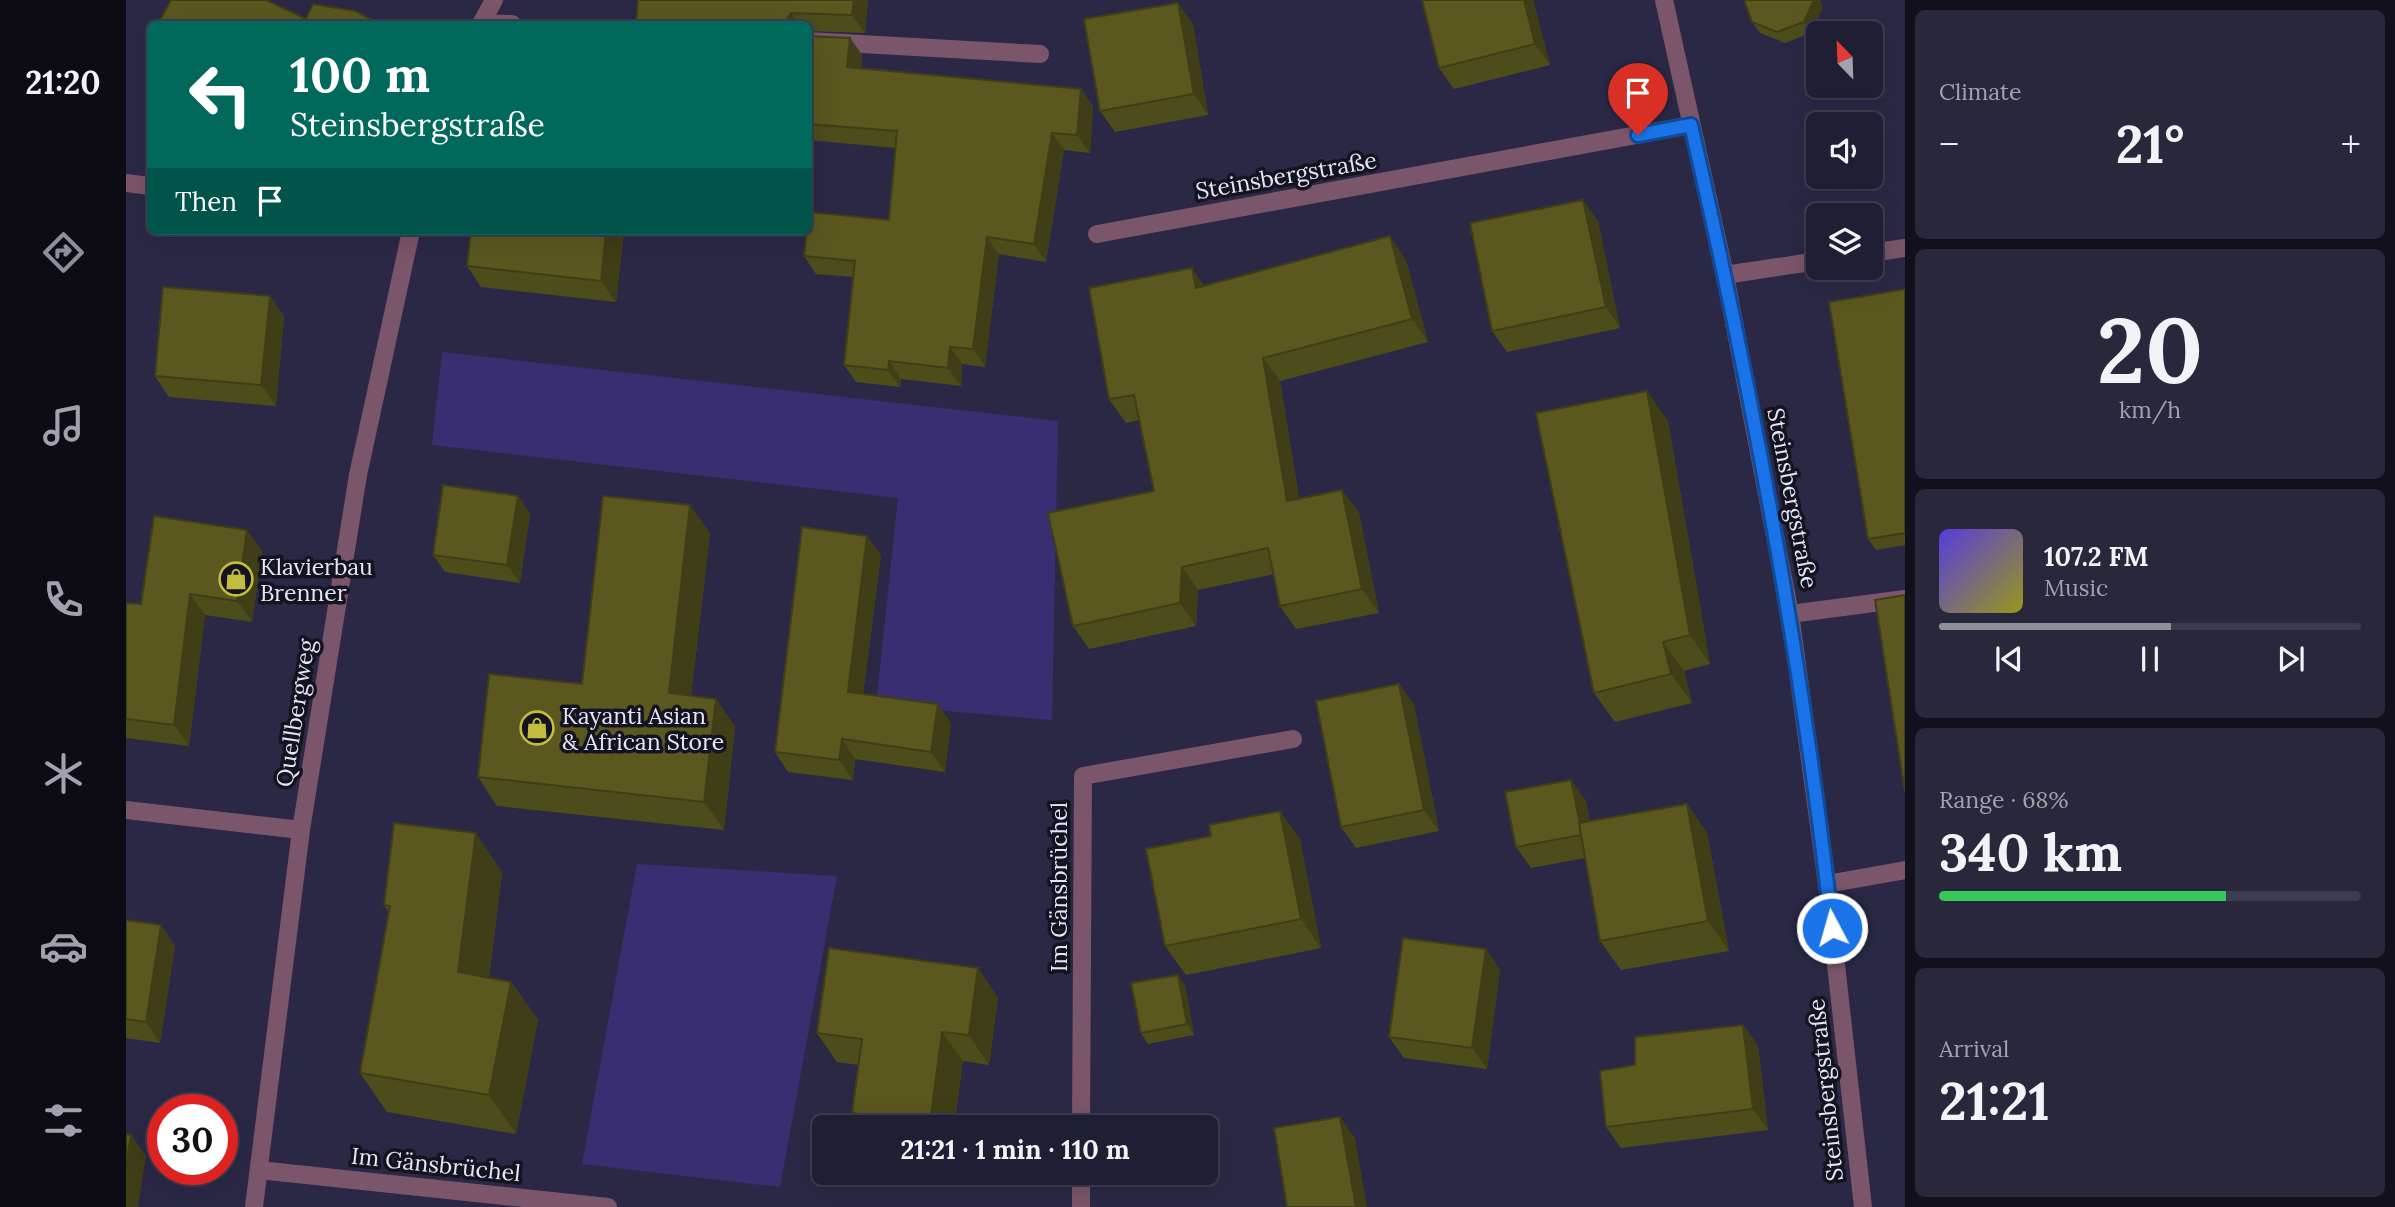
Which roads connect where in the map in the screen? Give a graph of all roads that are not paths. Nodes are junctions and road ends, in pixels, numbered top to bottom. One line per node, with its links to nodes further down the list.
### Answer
1 (494, 0): 3 (street)
2 (1664, 0): 6 (street, Steinsbergstraße)
3 (483, 21)
4 (812, 41): 5 (street)
5 (1040, 54)
6 (1691, 125): 9 (street, Steinsbergstraße); 14 (street, Steinsbergstraße)
7 (126, 183): 8 (street)
8 (147, 186)
9 (1097, 234)
10 (410, 235): 19 (street, Quellbergweg)
11 (1905, 248): 12 (street)
12 (1883, 251)
13 (1806, 263): 14 (street)
14 (1726, 275): 16 (street, Steinsbergstraße)
15 (1905, 599): 16 (street)
16 (1790, 614): 21 (street, Steinsbergstraße)
17 (1293, 739): 22 (street, Im Gänsbrüchel)
18 (126, 810): 19 (street)
19 (301, 830): 23 (street, Quellbergweg)
20 (1905, 870): 21 (street)
21 (1827, 884): 28 (street, Steinsbergstraße)
22 (1081, 1115)
23 (260, 1170): 25 (street, Quellbergweg); 26 (street, Im Gänsbrüchel)
24 (1081, 1185): 27 (street)
25 (254, 1207)
26 (608, 1207)
27 (1081, 1207)
28 (1863, 1207)

